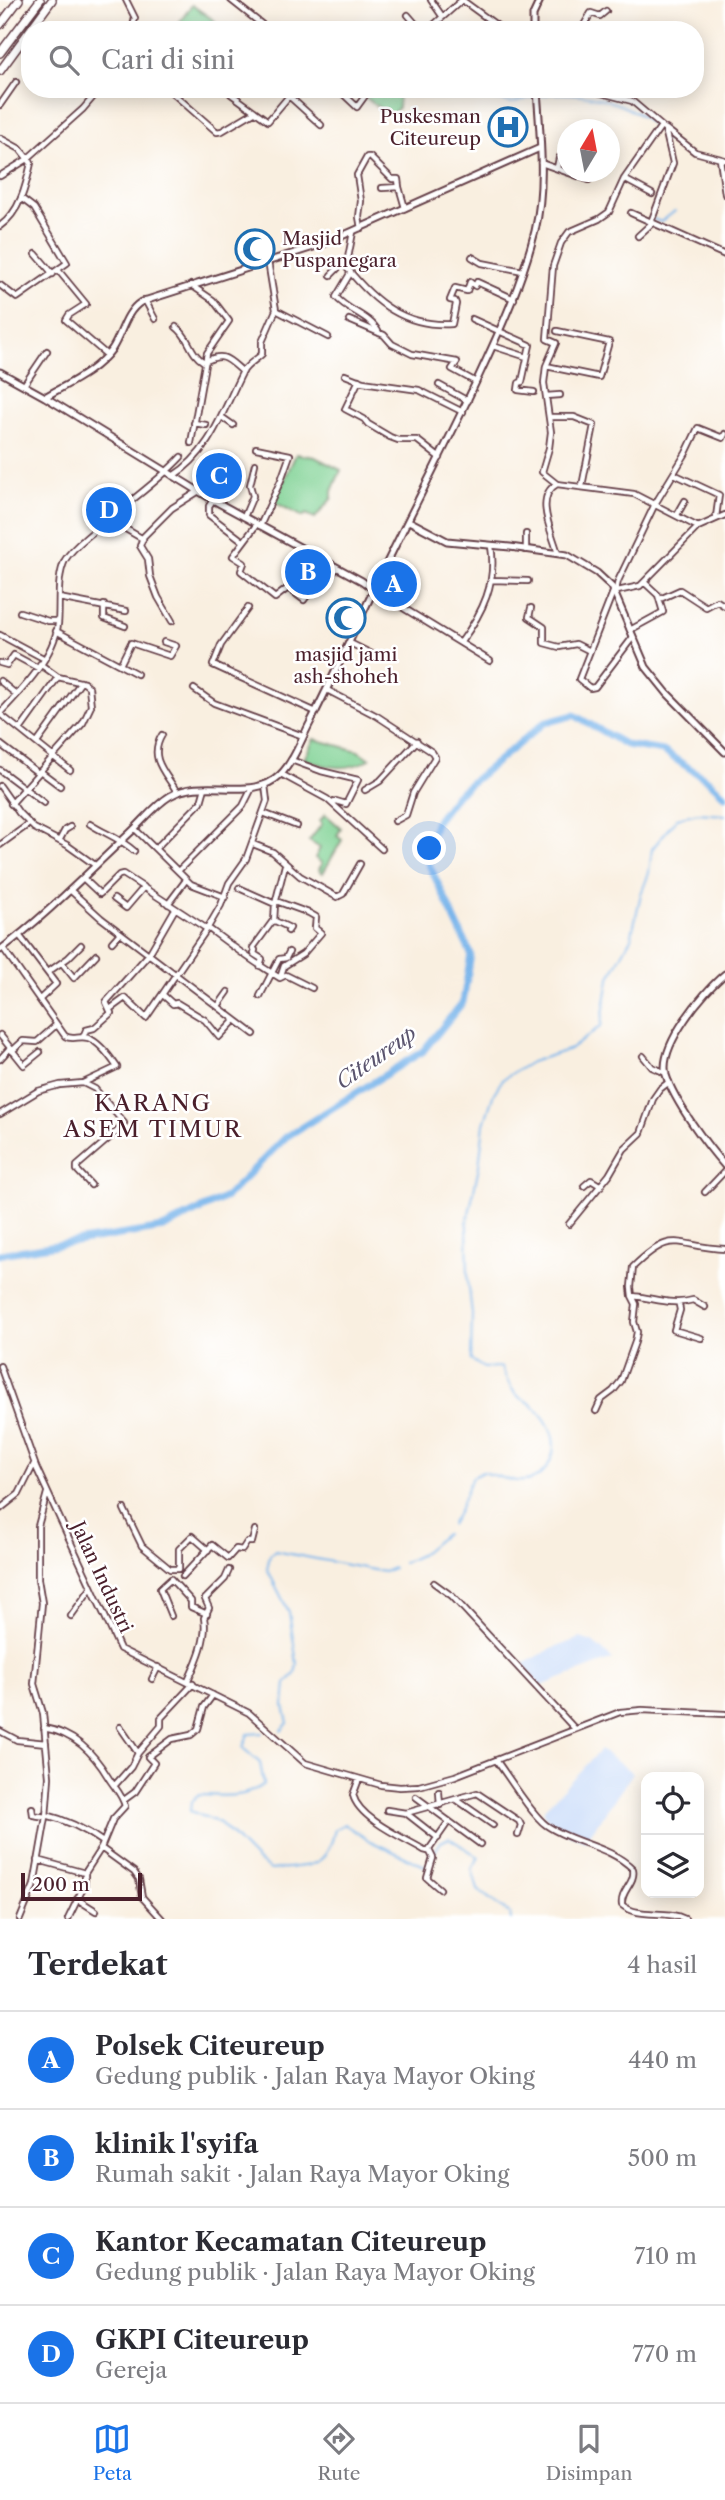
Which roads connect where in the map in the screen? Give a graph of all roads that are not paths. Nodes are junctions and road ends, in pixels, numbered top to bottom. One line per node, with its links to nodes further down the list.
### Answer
1 (19, 0): 21 (highway)
2 (40, 0): 12 (highway)
3 (52, 0): 13 (highway)
4 (126, 0): 14 (street)
5 (231, 0): 15 (street)
6 (431, 0): 11 (street)
7 (462, 0): 11 (street); 18 (street)
8 (540, 0): 19 (main road)
9 (606, 10): 20 (street)
10 (408, 15): 16 (street)
11 (442, 16): 17 (street)
12 (24, 21)
13 (37, 21)
14 (134, 21)
15 (258, 21)
16 (413, 21)
17 (437, 21)
18 (491, 21)
19 (533, 21)
20 (587, 21)
21 (0, 25)
22 (21, 25): 24 (highway)
23 (21, 42): 25 (highway)
24 (0, 53)
25 (0, 71)
26 (16, 82): 36 (street)
27 (92, 98): 42 (street)
28 (178, 98): 37 (street)
29 (236, 98): 37 (street)
30 (287, 98): 37 (street)
31 (291, 98): 38 (street)
32 (348, 98): 33 (street)
33 (364, 98)
34 (538, 98): 41 (main road)
35 (623, 98): 39 (street)
36 (0, 105)
37 (254, 113)
38 (321, 125)
39 (661, 129): 43 (street); 48 (street); 56 (street)
40 (0, 138): 42 (street)
41 (540, 148): 44 (main road); 54 (main road)
42 (27, 157): 47 (street); 53 (street)
43 (723, 159): 52 (street)
44 (541, 163): 46 (street); 67 (main road)
45 (0, 167): 47 (street)
46 (557, 168)
47 (3, 174)
48 (624, 179): 51 (street); 89 (street)
49 (399, 187): 50 (street); 54 (street); 58 (street)
50 (382, 188)
51 (652, 194)
52 (725, 194)
53 (22, 198): 57 (street); 66 (street)
54 (405, 208): 58 (main road)
55 (631, 213): 56 (street)
56 (651, 220): 60 (street); 62 (street)
57 (0, 226)
58 (361, 228): 59 (main road)
59 (354, 232): 64 (street); 65 (main road)
60 (638, 236)
61 (36, 254): 69 (street)
62 (725, 255)
63 (472, 257): 67 (street)
64 (348, 258): 68 (street); 70 (street)
65 (268, 261): 72 (main road); 75 (street)
66 (58, 270): 69 (street); 86 (street)
67 (523, 271): 73 (main road)
68 (351, 272): 73 (street); 82 (street)
69 (53, 274): 71 (street)
70 (331, 275)
71 (0, 285)
72 (190, 285): 74 (main road); 88 (street)
73 (514, 299): 80 (main road)
74 (145, 300): 76 (street); 86 (main road)
75 (276, 310): 83 (street); 91 (street)
76 (155, 319)
77 (472, 319): 80 (street)
78 (349, 320): 82 (street)
79 (176, 327): 88 (street)
80 (500, 331): 84 (main road); 87 (street)
81 (557, 331): 89 (street)
82 (379, 333): 94 (street)
83 (328, 337)
84 (493, 346): 87 (street); 94 (main road)
85 (47, 351): 95 (street)
86 (107, 355): 100 (main road)
87 (527, 357): 97 (street)
88 (204, 362): 91 (street); 105 (street)
89 (546, 366): 99 (street)
90 (0, 372): 95 (main road)
91 (243, 372): 104 (street)
92 (345, 374): 93 (street)
93 (359, 380): 102 (street); 112 (street)
94 (476, 382): 101 (main road)
95 (24, 385): 100 (main road)
96 (439, 385): 101 (street)
97 (534, 392)
98 (560, 395): 99 (street)
99 (546, 396): 103 (street)
100 (44, 397): 114 (main road)
101 (468, 401): 102 (main road)
102 (463, 412): 112 (main road)
103 (550, 417): 116 (street); 117 (street)
104 (223, 418): 107 (street); 114 (street)
105 (194, 423): 106 (street); 109 (street)
106 (206, 425)
107 (233, 425)
108 (725, 434): 115 (street)
109 (191, 443)
110 (256, 448): 127 (street)
111 (181, 457): 114 (street)
112 (440, 458): 126 (main road)
113 (255, 464): 124 (street)
114 (170, 474): 118 (main road); 144 (street)
115 (673, 474): 121 (street); 125 (street)
116 (557, 484): 117 (street); 135 (street)
117 (582, 486): 121 (street)
118 (199, 491): 119 (main road); 131 (street)
119 (213, 500): 124 (main road); 132 (street)
120 (685, 501): 122 (street)
121 (655, 504): 122 (street); 143 (street)
122 (677, 515): 128 (street)
123 (725, 515): 125 (street)
124 (244, 517): 127 (main road)
125 (716, 517): 128 (street)
126 (409, 521): 133 (main road); 137 (main road)
127 (258, 525): 132 (street); 136 (main road)
128 (698, 527): 141 (street)
129 (124, 528): 131 (street)
130 (526, 534): 134 (street)
131 (143, 539): 153 (street)
132 (243, 541): 136 (street)
133 (490, 546): 134 (main road); 138 (street); 159 (street)
134 (526, 550): 135 (main road)
135 (558, 554): 143 (main road)
136 (337, 568): 139 (main road)
137 (380, 577): 139 (main road); 142 (main road)
138 (492, 580): 140 (street); 159 (street)
139 (362, 581): 142 (main road)
140 (527, 581)
141 (644, 582): 143 (street); 145 (street)
142 (374, 590): 159 (street); 161 (main road)
143 (615, 592): 155 (main road); 162 (street)
144 (59, 598): 146 (street); 152 (street)
145 (660, 599): 147 (street); 155 (street)
146 (104, 605): 150 (street); 154 (street)
147 (725, 606)
148 (248, 608): 176 (street)
149 (531, 608): 162 (street)
150 (126, 611)
151 (20, 612): 152 (street)
152 (58, 621): 156 (street)
153 (172, 621)
154 (125, 626)
155 (630, 630): 158 (main road)
156 (57, 631): 164 (street); 167 (street)
157 (0, 635): 164 (street)
158 (633, 637): 162 (street); 184 (main road)
159 (461, 641): 165 (street)
160 (164, 642): 167 (street)
161 (350, 643): 163 (street); 174 (main road)
162 (590, 651)
163 (372, 654)
164 (43, 659): 168 (street)
165 (490, 661)
166 (0, 663): 168 (street)
167 (120, 665): 169 (street)
168 (39, 666): 170 (street); 175 (street)
169 (137, 674)
170 (58, 677): 172 (street); 178 (street)
171 (0, 681): 175 (street)
172 (81, 682): 182 (street); 185 (street)
173 (194, 689): 180 (street)
174 (327, 690): 176 (main road); 181 (street)
175 (17, 695): 177 (street)
176 (316, 712): 180 (main road)
177 (0, 714): 178 (street)
178 (20, 730): 182 (street)
179 (162, 736): 198 (street)
180 (303, 736): 186 (main road)
181 (417, 741): 197 (street); 203 (street)
182 (37, 743): 185 (street)
183 (0, 744): 189 (street)
184 (725, 752)
185 (53, 756): 188 (street); 189 (street)
186 (291, 760): 190 (main road); 201 (street)
187 (0, 770): 196 (street)
188 (70, 770)
189 (39, 772): 193 (street); 196 (street)
190 (281, 774): 191 (main road); 201 (street)
191 (265, 785): 195 (main road); 202 (street)
192 (0, 786): 200 (street)
193 (60, 786)
194 (206, 787): 195 (main road); 198 (main road); 213 (street)
195 (253, 787): 219 (street)
196 (25, 788): 199 (street); 200 (street)
197 (365, 790)
198 (177, 792): 208 (main road)
199 (44, 803)
200 (11, 804): 204 (street)
201 (333, 804): 214 (street)
202 (263, 813): 206 (street); 211 (street)
203 (395, 821)
204 (29, 824): 209 (street); 212 (street)
205 (90, 824): 210 (street)
206 (297, 825)
207 (71, 827): 209 (street)
208 (135, 829): 210 (main road); 213 (street)
209 (59, 841): 218 (street)
210 (122, 841): 215 (street); 218 (main road)
211 (253, 844): 217 (street); 225 (street)
212 (0, 845)
213 (156, 848): 219 (street)
214 (382, 849)
215 (134, 851)
216 (360, 864): 217 (street)
217 (285, 865): 227 (street)
218 (95, 866): 220 (main road)
219 (178, 871): 221 (street)
220 (83, 878): 222 (street); 224 (main road)
221 (186, 880): 225 (street); 228 (street)
222 (144, 887): 226 (street); 228 (street)
223 (239, 888): 227 (street)
224 (70, 890): 233 (street); 234 (main road)
225 (225, 897): 231 (street)
226 (114, 899)
227 (275, 902): 230 (street); 247 (street)
228 (168, 904): 229 (street)
229 (175, 909): 231 (street); 239 (street)
230 (274, 921): 232 (street); 242 (street)
231 (208, 929): 242 (street); 246 (street)
232 (289, 931)
233 (120, 933): 235 (street); 239 (street)
234 (19, 935): 237 (main road); 243 (street)
235 (112, 942)
236 (81, 945): 241 (street)
237 (1, 949): 252 (street)
238 (289, 952): 244 (street)
239 (149, 954): 246 (street); 254 (street)
240 (96, 955): 241 (street)
241 (62, 962): 243 (street)
242 (260, 966): 244 (street)
243 (48, 972): 252 (street)
244 (272, 974): 247 (street); 251 (street)
245 (725, 974): 264 (main road)
246 (177, 975): 250 (street); 253 (street)
247 (280, 978): 248 (street)
248 (312, 988)
249 (228, 992): 253 (street)
250 (163, 995): 254 (street); 255 (street)
251 (260, 996)
252 (40, 999): 256 (street)
253 (218, 1006): 255 (street)
254 (110, 1009): 259 (street)
255 (235, 1020): 257 (street)
256 (56, 1025): 259 (street); 260 (street)
257 (254, 1034)
258 (0, 1035): 260 (street)
259 (83, 1037): 266 (street)
260 (11, 1049): 261 (street); 263 (street)
261 (40, 1052)
262 (643, 1056): 264 (street)
263 (0, 1059)
264 (666, 1073): 265 (main road)
265 (670, 1082): 268 (main road); 271 (street)
266 (83, 1083): 267 (street); 269 (street)
267 (0, 1114)
268 (725, 1168): 272 (street)
269 (90, 1185)
270 (584, 1186): 271 (street)
271 (601, 1186): 273 (street)
272 (705, 1192)
273 (569, 1224)
274 (725, 1249): 275 (street)
275 (632, 1296): 276 (street); 280 (street)
276 (679, 1305): 277 (street); 278 (street)
277 (705, 1307)
278 (701, 1338)
279 (0, 1366): 281 (street, Jalan Industri)
280 (596, 1411)
281 (34, 1463): 282 (street, Jalan Industri); 283 (street)
282 (47, 1492): 291 (street, Jalan Industri); 301 (street)
283 (0, 1508)
284 (124, 1509): 287 (street)
285 (255, 1530): 287 (street)
286 (217, 1537): 287 (street)
287 (210, 1548): 289 (street)
288 (229, 1570): 292 (street)
289 (183, 1576)
290 (434, 1583): 302 (street)
291 (91, 1587): 293 (street); 295 (street, Jalan Industri)
292 (207, 1614): 294 (street); 297 (street)
293 (71, 1616)
294 (171, 1616)
295 (158, 1667): 296 (street); 297 (street, Jalan Industri)
296 (152, 1679)
297 (191, 1682): 298 (street, Jalan Industri); 305 (street)
298 (213, 1695): 307 (street, Jalan Industri); 311 (street)
299 (725, 1714): 302 (street, Jalan Industri)
300 (120, 1727): 305 (street)
301 (44, 1728): 304 (street); 308 (street)
302 (575, 1729): 306 (street, Jalan Industri)
303 (0, 1731): 304 (street)
304 (46, 1743): 318 (street)
305 (138, 1753): 308 (street)
306 (496, 1760): 307 (street, Jalan Industri); 331 (street)
307 (359, 1779): 325 (street)
308 (115, 1785): 311 (street)
309 (439, 1792): 313 (street)
310 (416, 1797): 314 (street)
311 (124, 1800): 324 (street)
312 (457, 1800): 313 (street); 320 (street); 321 (street)
313 (440, 1805): 314 (street)
314 (431, 1807): 317 (street); 319 (street)
315 (32, 1808): 318 (street)
316 (387, 1810): 317 (street)
317 (406, 1813): 322 (street)
318 (46, 1816): 324 (street); 326 (street)
319 (449, 1821): 322 (street); 323 (street)
320 (493, 1825)
321 (518, 1835)
322 (438, 1838): 325 (street)
323 (480, 1844)
324 (102, 1845): 327 (street); 334 (street)
325 (431, 1852): 328 (street)
326 (38, 1860): 327 (street); 332 (street)
327 (85, 1873): 329 (street)
328 (440, 1889)
329 (77, 1899): 330 (street); 333 (street)
330 (96, 1911)
331 (667, 1917): 335 (street)
332 (20, 1919)
333 (68, 1919)
334 (162, 1919)
335 (685, 1919)

